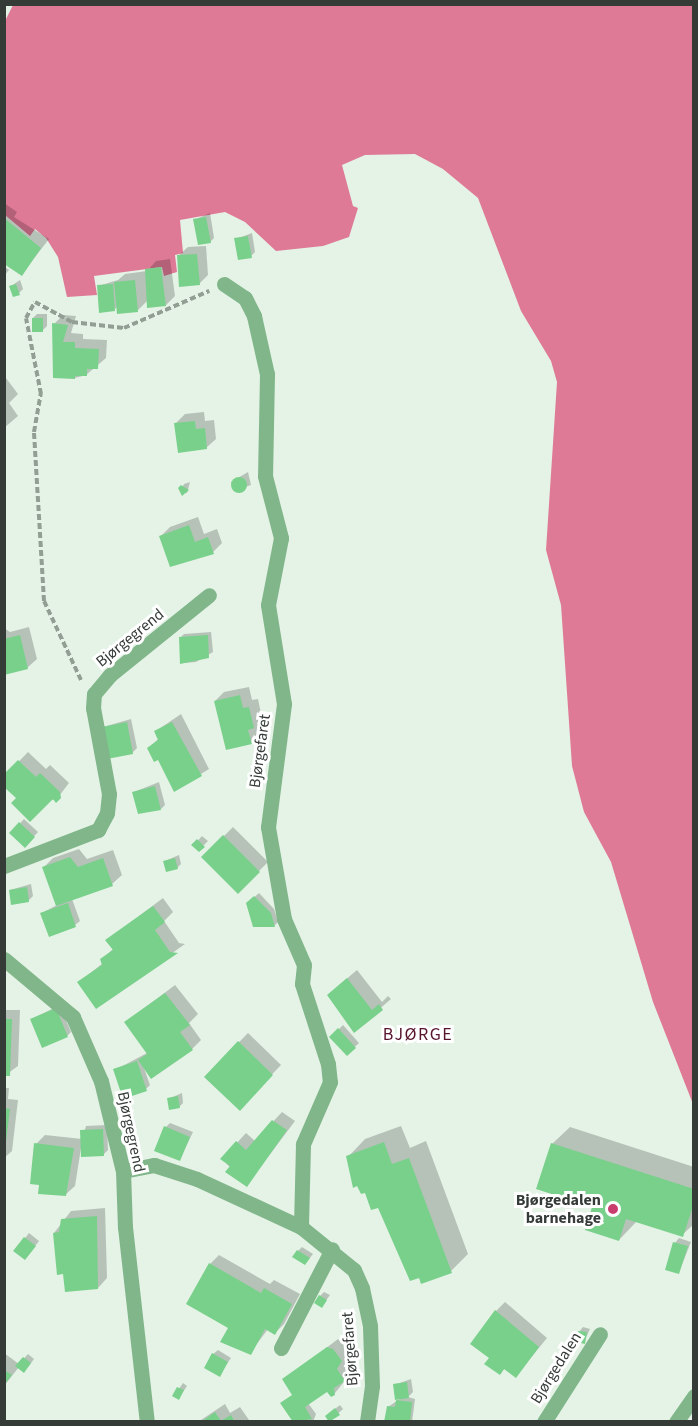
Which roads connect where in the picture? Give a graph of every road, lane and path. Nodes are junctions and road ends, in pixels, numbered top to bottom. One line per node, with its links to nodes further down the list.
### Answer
1 (224, 284): 3 (path); 7 (street, Bjørgefaret)
2 (209, 595): 3 (street, Bjørgegrend)
3 (94, 694): 4 (street)
4 (4, 866)
5 (4, 959): 6 (street, Bjørgegrend)
6 (123, 1171): 7 (street, Bjørgefaret); 12 (street, Bjørgegrend)
7 (301, 1227): 8 (street, Bjørgefaret)
8 (332, 1249): 10 (street); 13 (street, Bjørgefaret)
9 (600, 1334): 14 (street, Bjørgedalen)
10 (281, 1348)
11 (693, 1396): 15 (street)
12 (147, 1422)
13 (367, 1422)
14 (544, 1422)
15 (676, 1422)

